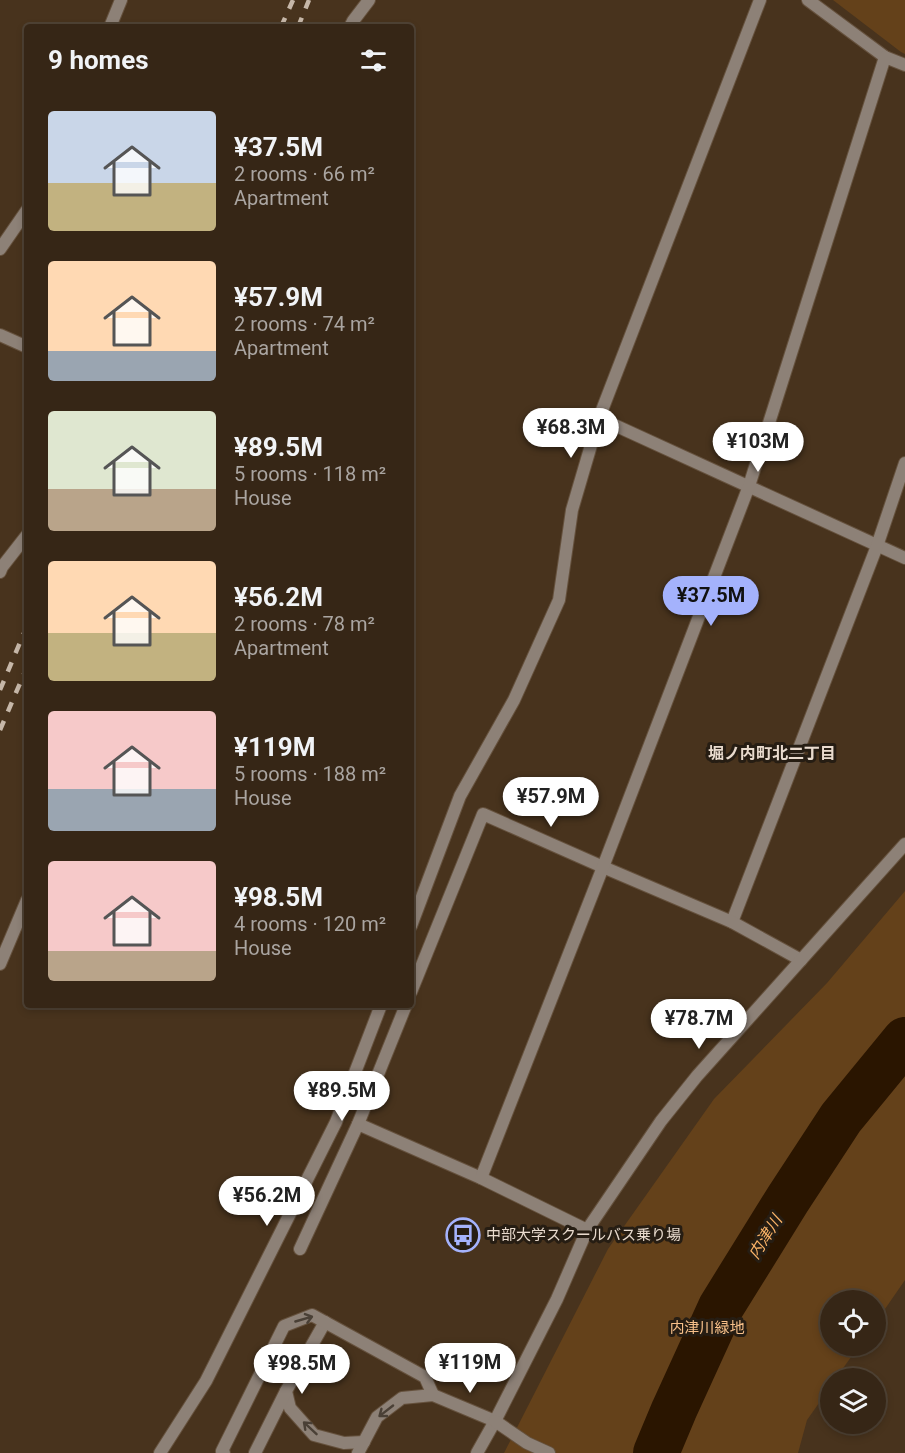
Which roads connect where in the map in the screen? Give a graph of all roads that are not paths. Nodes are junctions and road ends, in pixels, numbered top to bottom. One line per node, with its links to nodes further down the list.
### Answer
1 (121, 0): 5 (street)
2 (369, 0): 6 (street)
3 (760, 0): 13 (street)
4 (808, 0): 7 (street)
5 (111, 24)
6 (352, 24)
7 (885, 57): 8 (street); 15 (street)
8 (905, 65)
9 (24, 214): 10 (street)
10 (0, 249)
11 (0, 335): 12 (street)
12 (24, 346)
13 (598, 418): 15 (street); 23 (street)
14 (905, 463): 17 (street)
15 (749, 486): 17 (street); 21 (street)
16 (24, 539): 19 (street)
17 (877, 546): 18 (street); 24 (street)
18 (905, 558)
19 (0, 572)
20 (905, 844): 25 (street)
21 (603, 867): 24 (street); 27 (street); 31 (street)
22 (24, 907): 26 (street)
23 (414, 918)
24 (732, 922): 25 (street)
25 (801, 960): 32 (street)
26 (0, 964)
27 (414, 985)
28 (380, 1008): 39 (street)
29 (405, 1008): 30 (street)
30 (358, 1124): 31 (street); 33 (street)
31 (481, 1178): 32 (street)
32 (588, 1230): 37 (street)
33 (300, 1249)
34 (324, 1322): 35 (street); 36 (street); 40 (street, one-way to 34)
35 (286, 1391): 38 (street, one-way to 35); 41 (street)
36 (433, 1395): 37 (street); 38 (street, one-way to 38)
37 (495, 1421): 42 (street); 43 (street)
38 (361, 1448)
39 (160, 1453)
40 (224, 1453)
41 (255, 1453)
42 (477, 1453)
43 (549, 1453)

